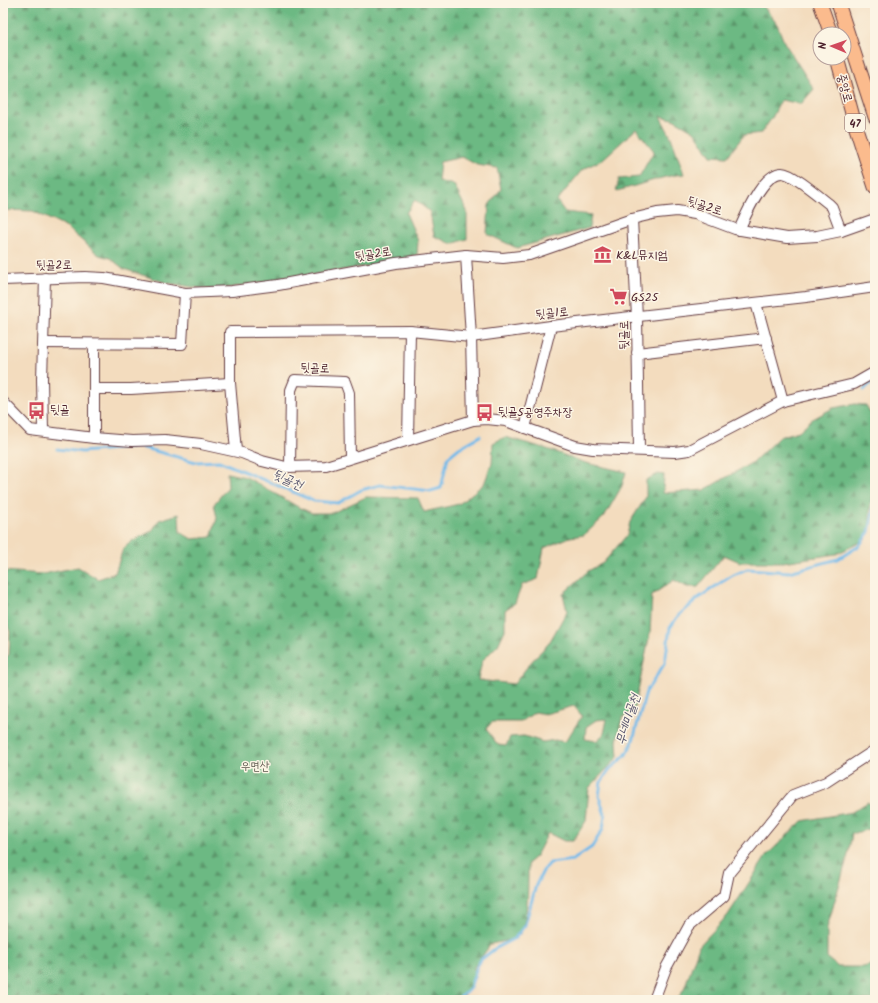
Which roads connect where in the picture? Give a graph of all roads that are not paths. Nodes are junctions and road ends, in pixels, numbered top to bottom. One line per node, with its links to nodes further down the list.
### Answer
1 (820, 3): 3 (main road)
2 (838, 3): 5 (main road, 중앙로 / 47)
3 (828, 26)
4 (839, 66): 7 (main road, 중앙로 / 47)
5 (872, 103): 6 (main road, 중앙로 / 47)
6 (875, 117)
7 (875, 187)
8 (632, 219): 10 (street, 뒷골2로); 12 (street, 뒷골2로); 18 (street, 뒷골로)
9 (875, 219): 11 (street, 뒷골2로)
10 (739, 230): 11 (street, 뒷골2로); 11 (street)
11 (841, 231)
12 (466, 256): 16 (street, 뒷골2로); 21 (street)
13 (45, 278): 14 (street, 뒷골2로); 16 (street, 뒷골2로); 23 (street)
14 (3, 280)
15 (875, 287): 17 (street, 뒷골1로)
16 (185, 293): 24 (street)
17 (756, 303): 18 (street, 뒷골1로); 22 (street)
18 (637, 317): 19 (street, 뒷골1로); 25 (street, 뒷골로)
19 (551, 326): 21 (street, 뒷골1로); 32 (street)
20 (410, 331): 21 (street, 뒷골1로); 27 (street, 뒷골1로); 35 (street)
21 (471, 337): 31 (street)
22 (766, 338): 25 (street); 29 (street)
23 (44, 343): 24 (street); 33 (street)
24 (94, 344): 28 (street)
25 (637, 353): 36 (street, 뒷골로)
26 (875, 372): 29 (street)
27 (230, 383): 28 (street); 37 (street)
28 (95, 389): 34 (street)
29 (783, 401): 36 (street)
30 (3, 402): 33 (street)
31 (473, 420): 32 (street); 35 (street)
32 (525, 428): 36 (street)
33 (43, 431): 34 (street)
34 (94, 438): 37 (street)
35 (408, 440): 38 (street)
36 (639, 450)
37 (236, 452): 39 (street)
38 (350, 458): 39 (street); 39 (street, 뒷골로)
39 (290, 467)
40 (875, 750): 41 (street)
41 (654, 1000)

